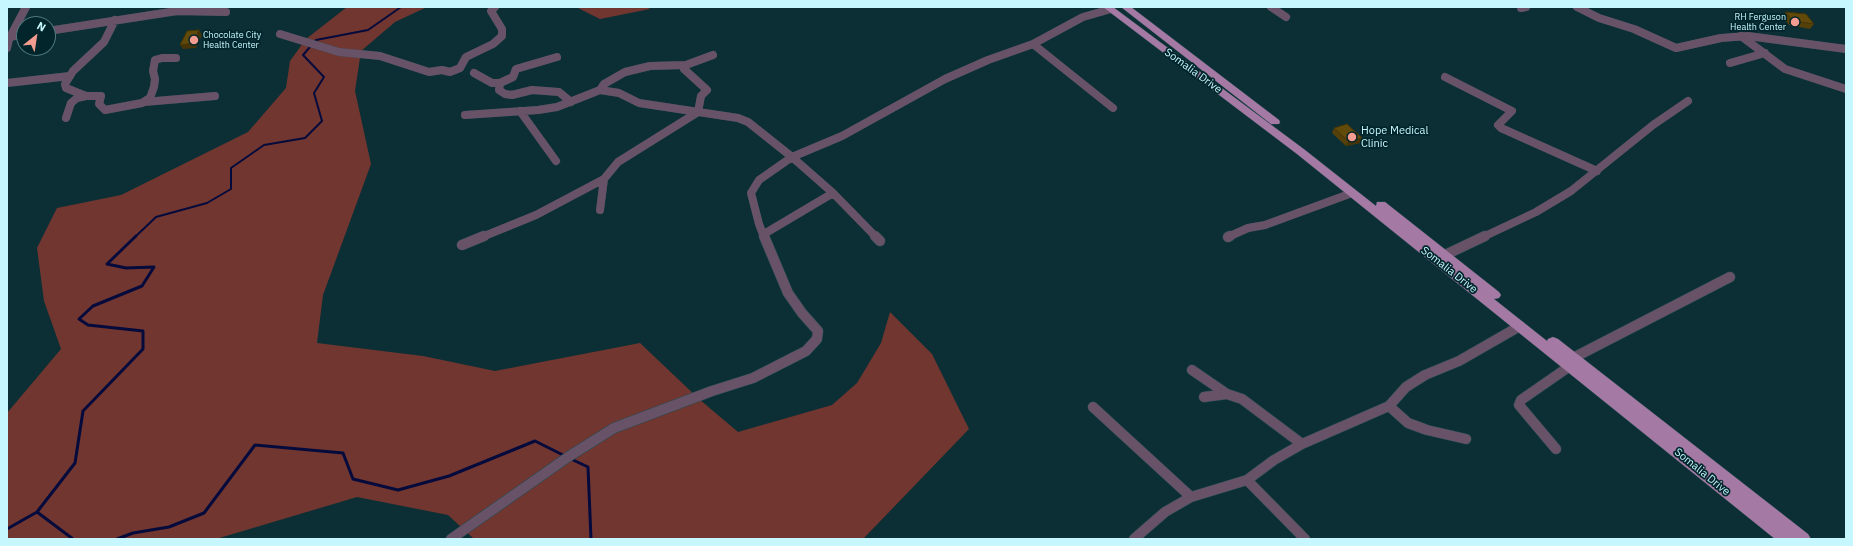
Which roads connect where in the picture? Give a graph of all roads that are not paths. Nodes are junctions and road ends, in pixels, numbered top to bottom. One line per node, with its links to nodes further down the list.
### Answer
1 (26, 7): 13 (street)
2 (495, 7): 11 (street)
3 (1125, 7): 51 (main road, Somalia Drive)
4 (1271, 7): 8 (street)
5 (1577, 7): 12 (street)
6 (1109, 8): 14 (street); 45 (main road, Somalia Drive)
7 (226, 12): 9 (street)
8 (1286, 16)
9 (115, 20): 10 (street); 24 (street)
10 (56, 29)
11 (280, 34)
12 (1741, 36): 16 (street); 17 (street)
13 (9, 38): 15 (street)
14 (1033, 44): 35 (street); 40 (street)
15 (7, 48)
16 (1846, 49)
17 (1765, 53): 21 (street); 28 (street)
18 (713, 55): 22 (street)
19 (557, 57): 27 (street)
20 (176, 58): 33 (street)
21 (1730, 63)
22 (686, 65): 29 (street); 37 (street)
23 (474, 73): 27 (street)
24 (70, 76): 26 (street); 30 (street)
25 (1445, 77): 42 (street)
26 (7, 83)
27 (500, 83): 34 (street)
28 (1846, 89)
29 (600, 90): 34 (street); 37 (street)
30 (86, 96): 33 (street); 39 (street)
31 (215, 96): 33 (street)
32 (1688, 101): 42 (street)
33 (144, 102)
34 (571, 102): 36 (street)
35 (1113, 108)
36 (520, 112): 38 (street); 41 (street)
37 (698, 112): 40 (street); 43 (street)
38 (465, 115)
39 (66, 118)
40 (792, 157): 44 (street); 47 (street)
41 (556, 161)
42 (1597, 171): 51 (street)
43 (604, 179): 46 (street); 50 (street)
44 (833, 193): 47 (street); 49 (street)
45 (1352, 193): 48 (street); 53 (main road, Somalia Drive)
46 (600, 210)
47 (764, 234): 65 (street)
48 (1228, 237)
49 (880, 241)
50 (462, 245)
51 (1445, 255): 54 (main road, Somalia Drive)
52 (1730, 277): 54 (street)
53 (1520, 326): 54 (main road, Somalia Drive); 58 (street)
54 (1572, 362): 62 (street); 68 (main road, Somalia Drive); 69 (main road, Somalia Drive)
55 (1192, 370): 56 (street)
56 (1227, 394): 57 (street); 61 (street)
57 (1204, 397)
58 (1389, 406): 60 (street); 61 (street)
59 (1093, 407): 64 (street)
60 (1466, 439)
61 (1302, 444): 63 (street)
62 (1556, 449)
63 (1247, 480): 64 (street); 67 (street)
64 (1191, 497): 66 (street)
65 (451, 539)
66 (1134, 539)
67 (1305, 539)
68 (1786, 539)
69 (1803, 539)

